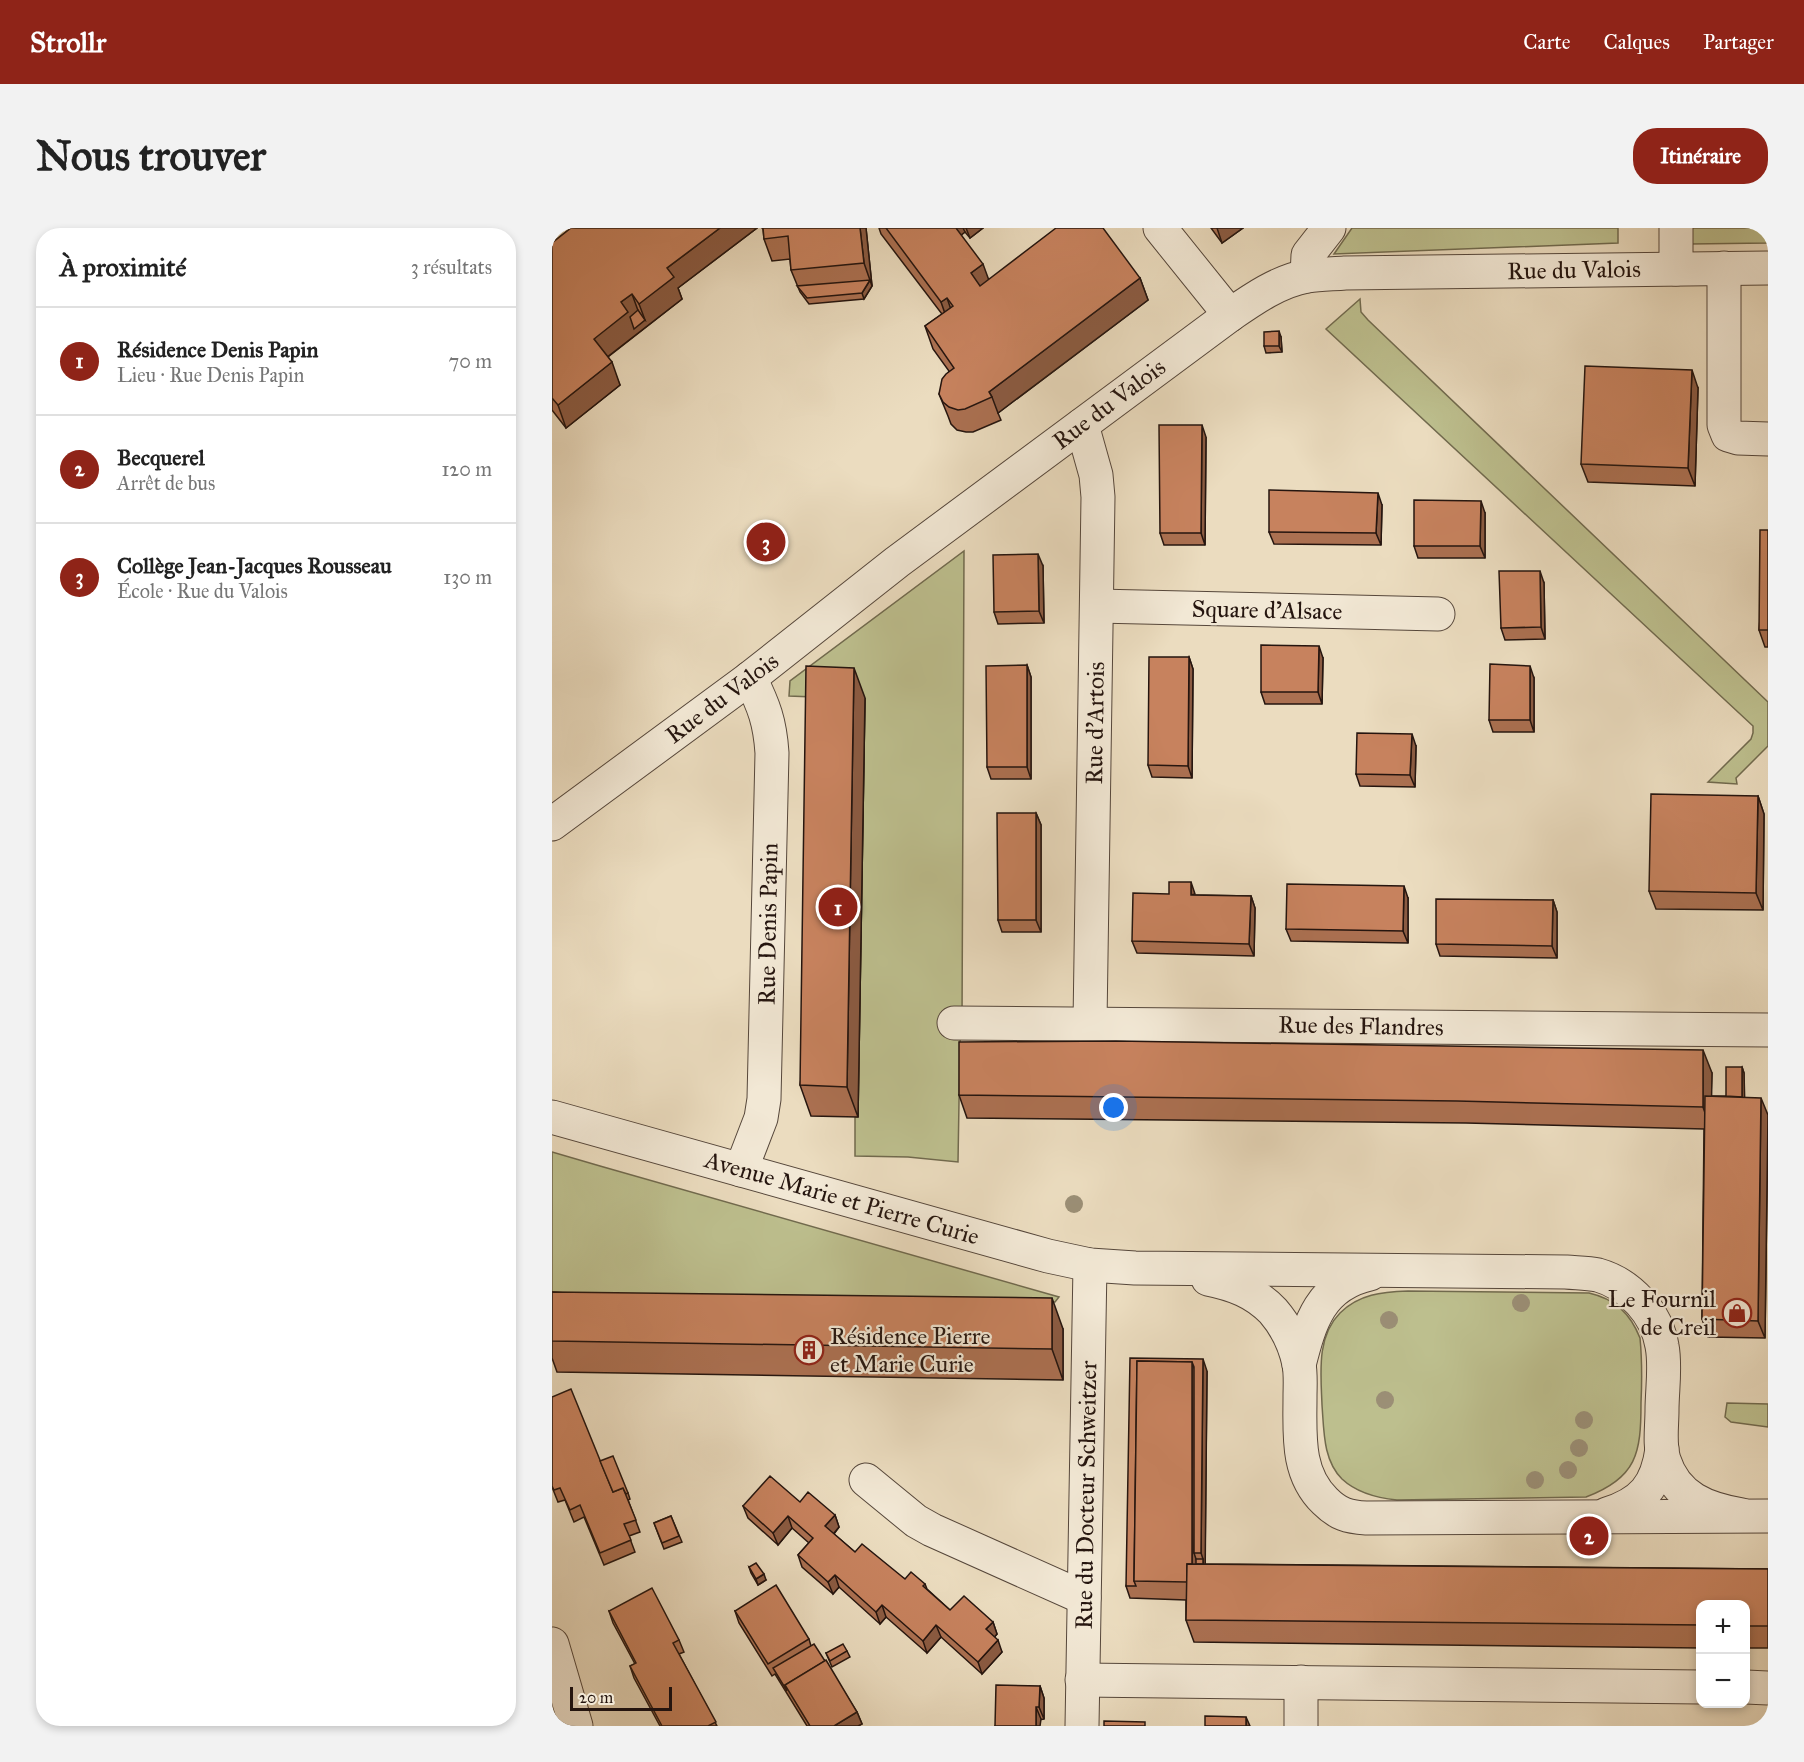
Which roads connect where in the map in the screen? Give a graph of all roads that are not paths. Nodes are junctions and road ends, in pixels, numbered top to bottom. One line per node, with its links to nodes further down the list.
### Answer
1 (1160, 228): 8 (street)
2 (1329, 228): 7 (street)
3 (1676, 228): 6 (street)
4 (1724, 268): 5 (street, Rue du Valois); 6 (street, Rue du Valois); 10 (street)
5 (1768, 268)
6 (1676, 269): 7 (street, Rue du Valois)
7 (1307, 276): 8 (street, Rue du Valois)
8 (1230, 315): 9 (street, Rue du Valois)
9 (1082, 425): 11 (street, Rue d'Artois); 13 (street, Rue du Valois)
10 (1768, 439)
11 (1097, 606): 12 (street, Square d'Alsace); 16 (street, Rue d'Artois)
12 (1438, 614)
13 (750, 678): 14 (street, Rue du Valois); 19 (street, Rue Denis Papin)
14 (552, 824)
15 (954, 1023): 16 (street, Rue des Flandres)
16 (1090, 1023): 17 (street, Rue des Flandres)
17 (1768, 1030)
18 (552, 1117): 19 (street, Avenue Marie et Pierre Curie)
19 (741, 1170): 20 (street, Avenue Marie et Pierre Curie)
20 (1090, 1265): 21 (street, Avenue Marie et Pierre Curie); 28 (street, Rue du Docteur Schweitzer)
21 (1135, 1268): 22 (street, Avenue Marie et Pierre Curie); 23 (street, Avenue Marie et Pierre Curie)
22 (1386, 1271): 23 (street, Avenue Marie et Pierre Curie); 24 (street, Avenue Marie et Pierre Curie)
23 (1299, 1365): 26 (street, Avenue Marie et Pierre Curie)
24 (1662, 1449): 26 (street); 27 (street, Avenue Marie et Pierre Curie)
25 (866, 1480): 28 (street)
26 (1600, 1516): 27 (street, Avenue Marie et Pierre Curie)
27 (1755, 1516)
28 (1084, 1598): 30 (street, Rue du Docteur Schweitzer)
29 (552, 1644): 35 (street)
30 (1082, 1680): 31 (street); 36 (street, Rue du Docteur Schweitzer)
31 (1301, 1682): 32 (street); 37 (street)
32 (1696, 1687)
33 (1750, 1688): 34 (street)
34 (1768, 1688)
35 (576, 1726)
36 (1082, 1726)
37 (1301, 1726)

